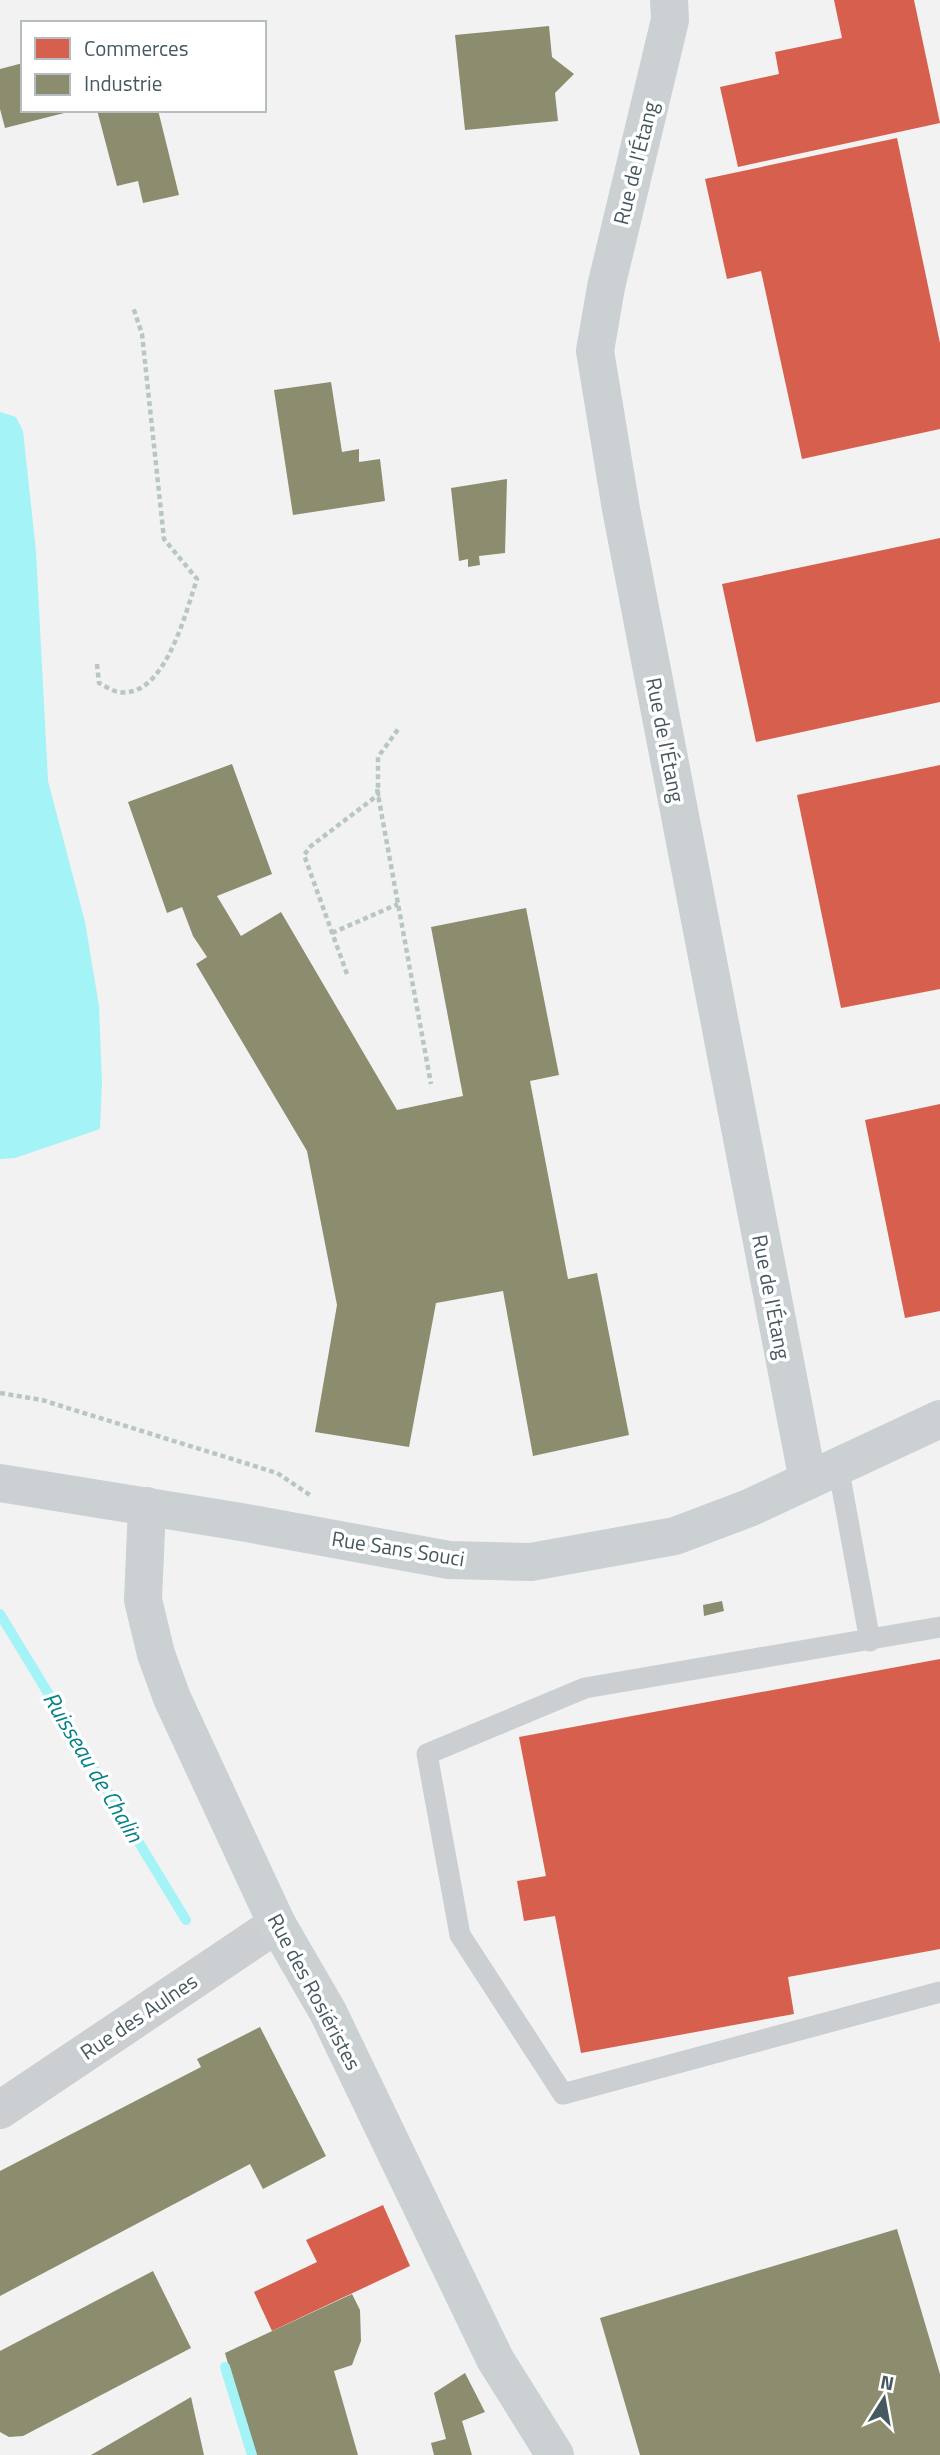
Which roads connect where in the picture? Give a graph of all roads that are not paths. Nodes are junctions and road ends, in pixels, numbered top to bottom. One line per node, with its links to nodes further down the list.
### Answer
1 (668, 0): 3 (street, Rue de l'Étang)
2 (940, 1419): 3 (street, Rue Sans Souci)
3 (823, 1474): 5 (street, Rue Sans Souci); 7 (lane)
4 (0, 1483): 5 (street, Rue Sans Souci)
5 (147, 1506): 8 (street, Rue des Rosiéristes)
6 (940, 1627): 7 (lane)
7 (870, 1641): 9 (lane)
8 (277, 1924): 10 (street, Rue des Aulnes); 11 (street, Rue des Rosiéristes)
9 (940, 1992)
10 (0, 2110)
11 (555, 2455)

